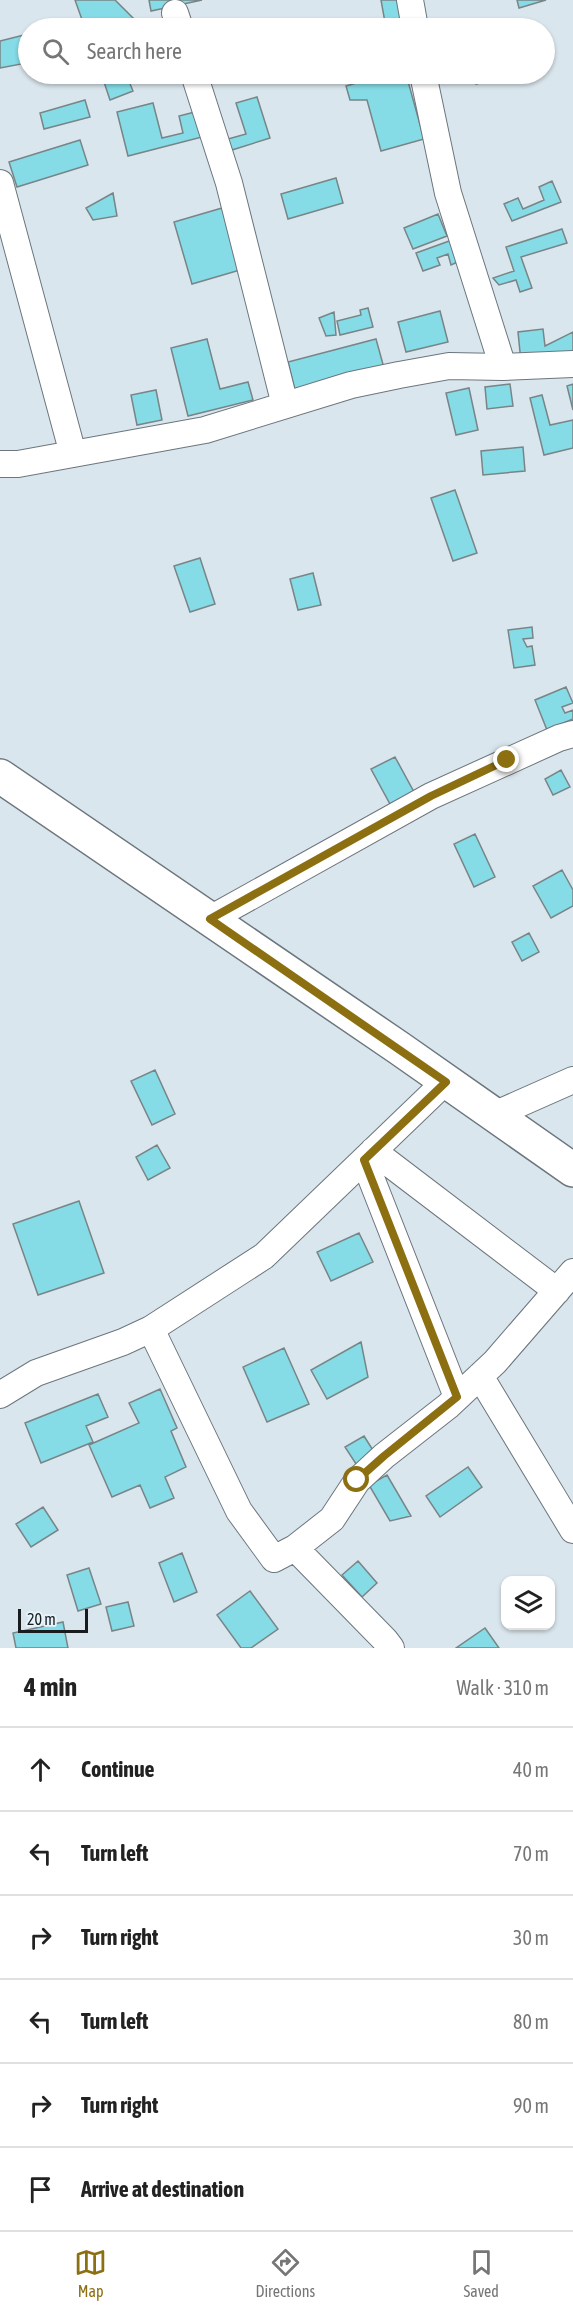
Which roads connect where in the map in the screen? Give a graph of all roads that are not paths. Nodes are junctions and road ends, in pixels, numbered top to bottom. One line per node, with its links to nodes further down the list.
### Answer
1 (410, 0): 2 (street)
2 (413, 18)
3 (197, 84): 8 (street)
4 (425, 84): 7 (street)
5 (0, 183): 9 (street)
6 (573, 364): 7 (street)
7 (503, 367): 8 (street)
8 (285, 405): 9 (street)
9 (73, 454): 10 (street)
10 (0, 464)
11 (573, 734): 13 (street)
12 (7, 787): 13 (street)
13 (210, 919): 15 (street)
14 (573, 1080): 16 (street)
15 (446, 1082): 16 (street); 17 (street)
16 (494, 1115): 18 (street)
17 (368, 1156): 19 (street); 20 (street); 23 (street)
18 (573, 1170)
19 (565, 1281): 21 (street)
20 (151, 1329): 22 (street); 25 (street)
21 (480, 1376): 23 (street); 24 (street)
22 (0, 1395)
23 (457, 1397): 25 (street)
24 (573, 1530)
25 (295, 1548): 26 (street)
26 (391, 1648)

